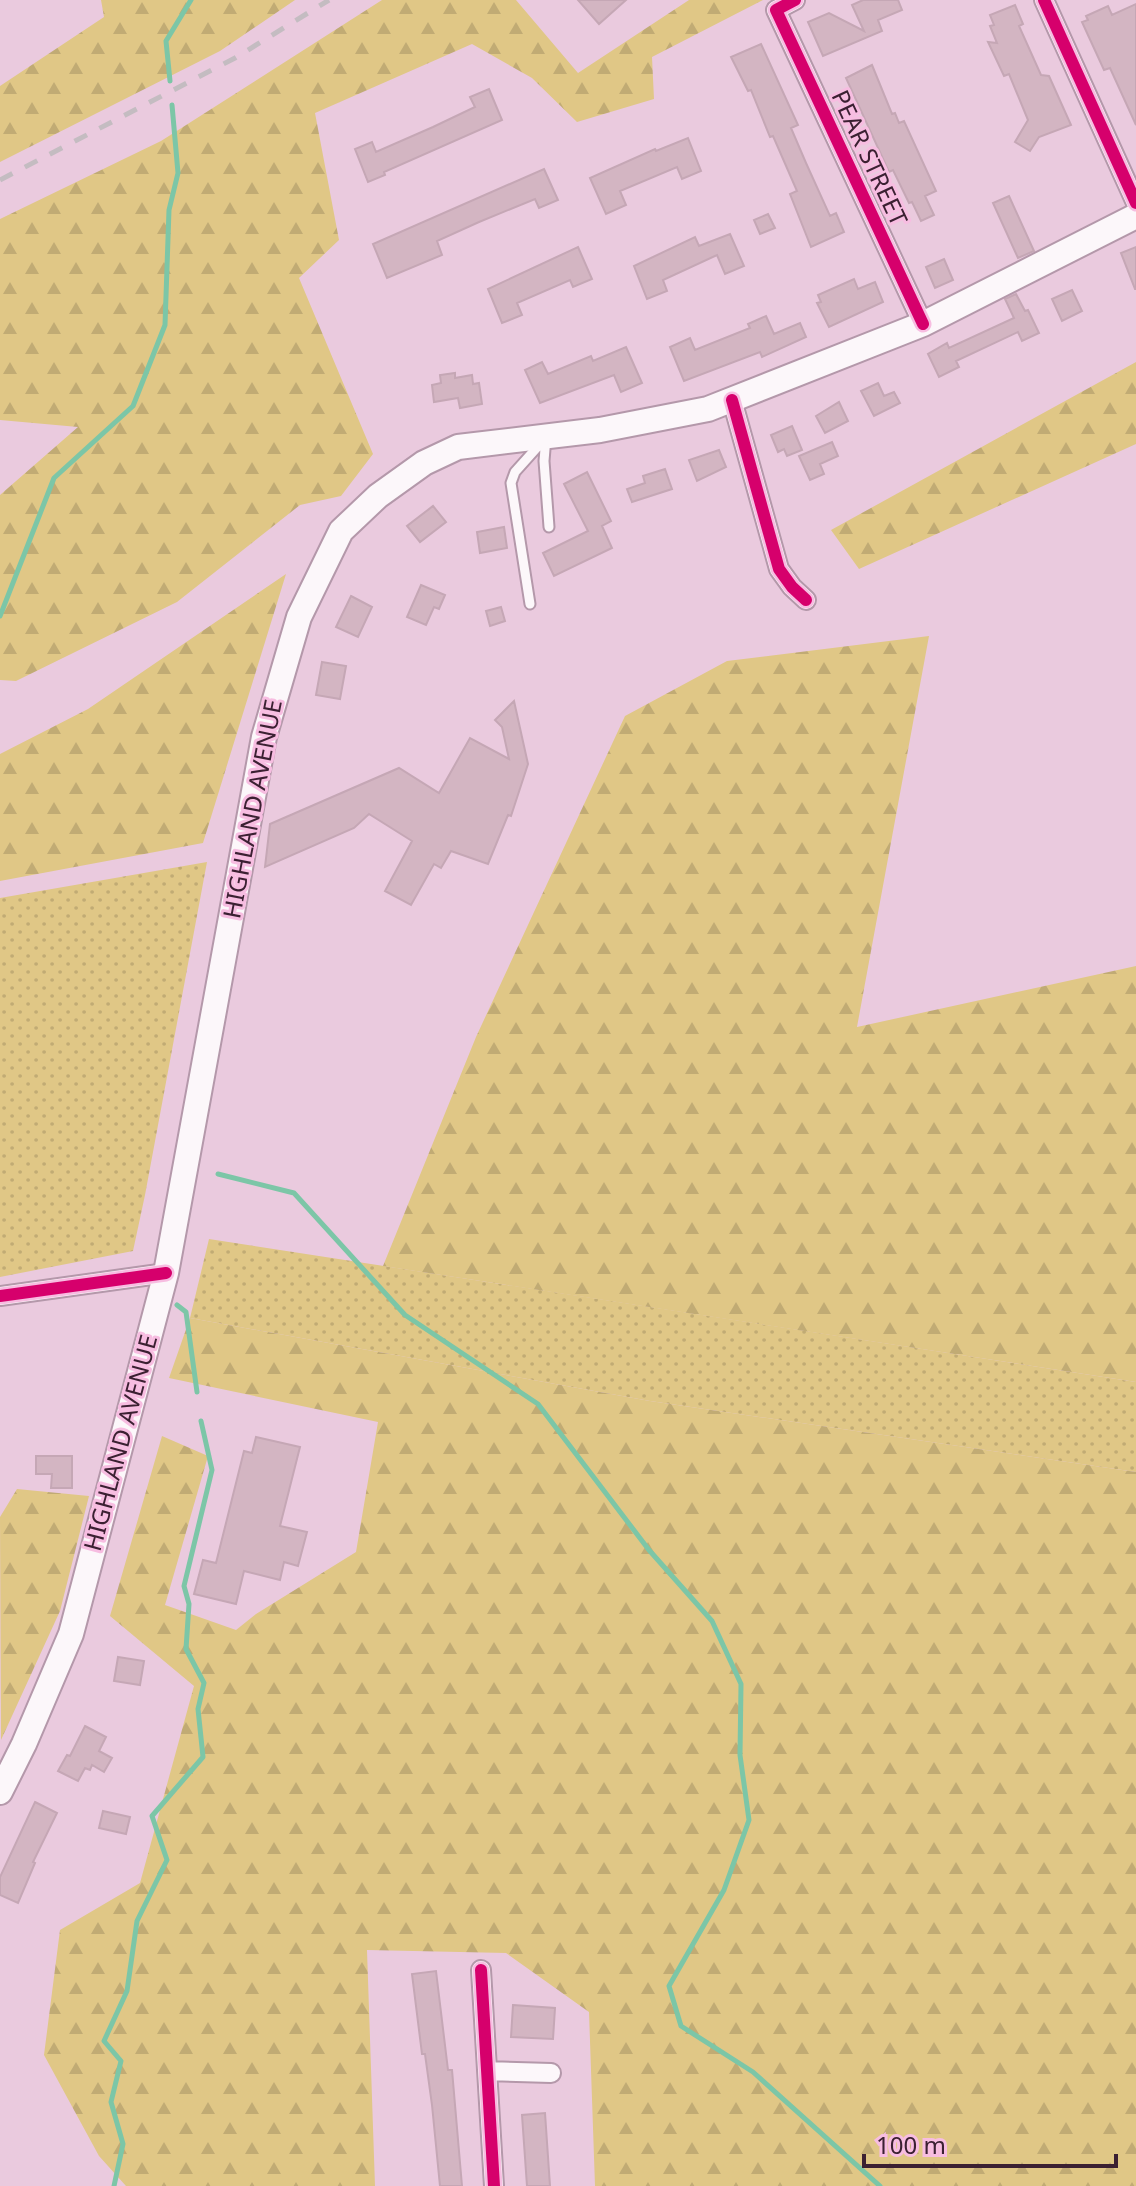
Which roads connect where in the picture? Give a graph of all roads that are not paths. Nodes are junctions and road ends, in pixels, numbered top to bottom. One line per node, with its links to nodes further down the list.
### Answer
1 (795, 0): 5 (street, PEAR STREET)
2 (1044, 0): 3 (street)
3 (1136, 203)
4 (1136, 216): 5 (main road, HIGHLAND AVENUE)
5 (923, 324): 6 (main road, HIGHLAND AVENUE)
6 (732, 400): 7 (main road, HIGHLAND AVENUE); 9 (street)
7 (546, 437): 8 (lane); 10 (lane); 11 (main road, HIGHLAND AVENUE)
8 (549, 527)
9 (806, 600)
10 (530, 604)
11 (166, 1273): 12 (street); 13 (main road, HIGHLAND AVENUE)
12 (0, 1296)
13 (0, 1792)
14 (481, 1970): 15 (street)
15 (487, 2071): 16 (street); 17 (street)
16 (551, 2073)
17 (494, 2186)

